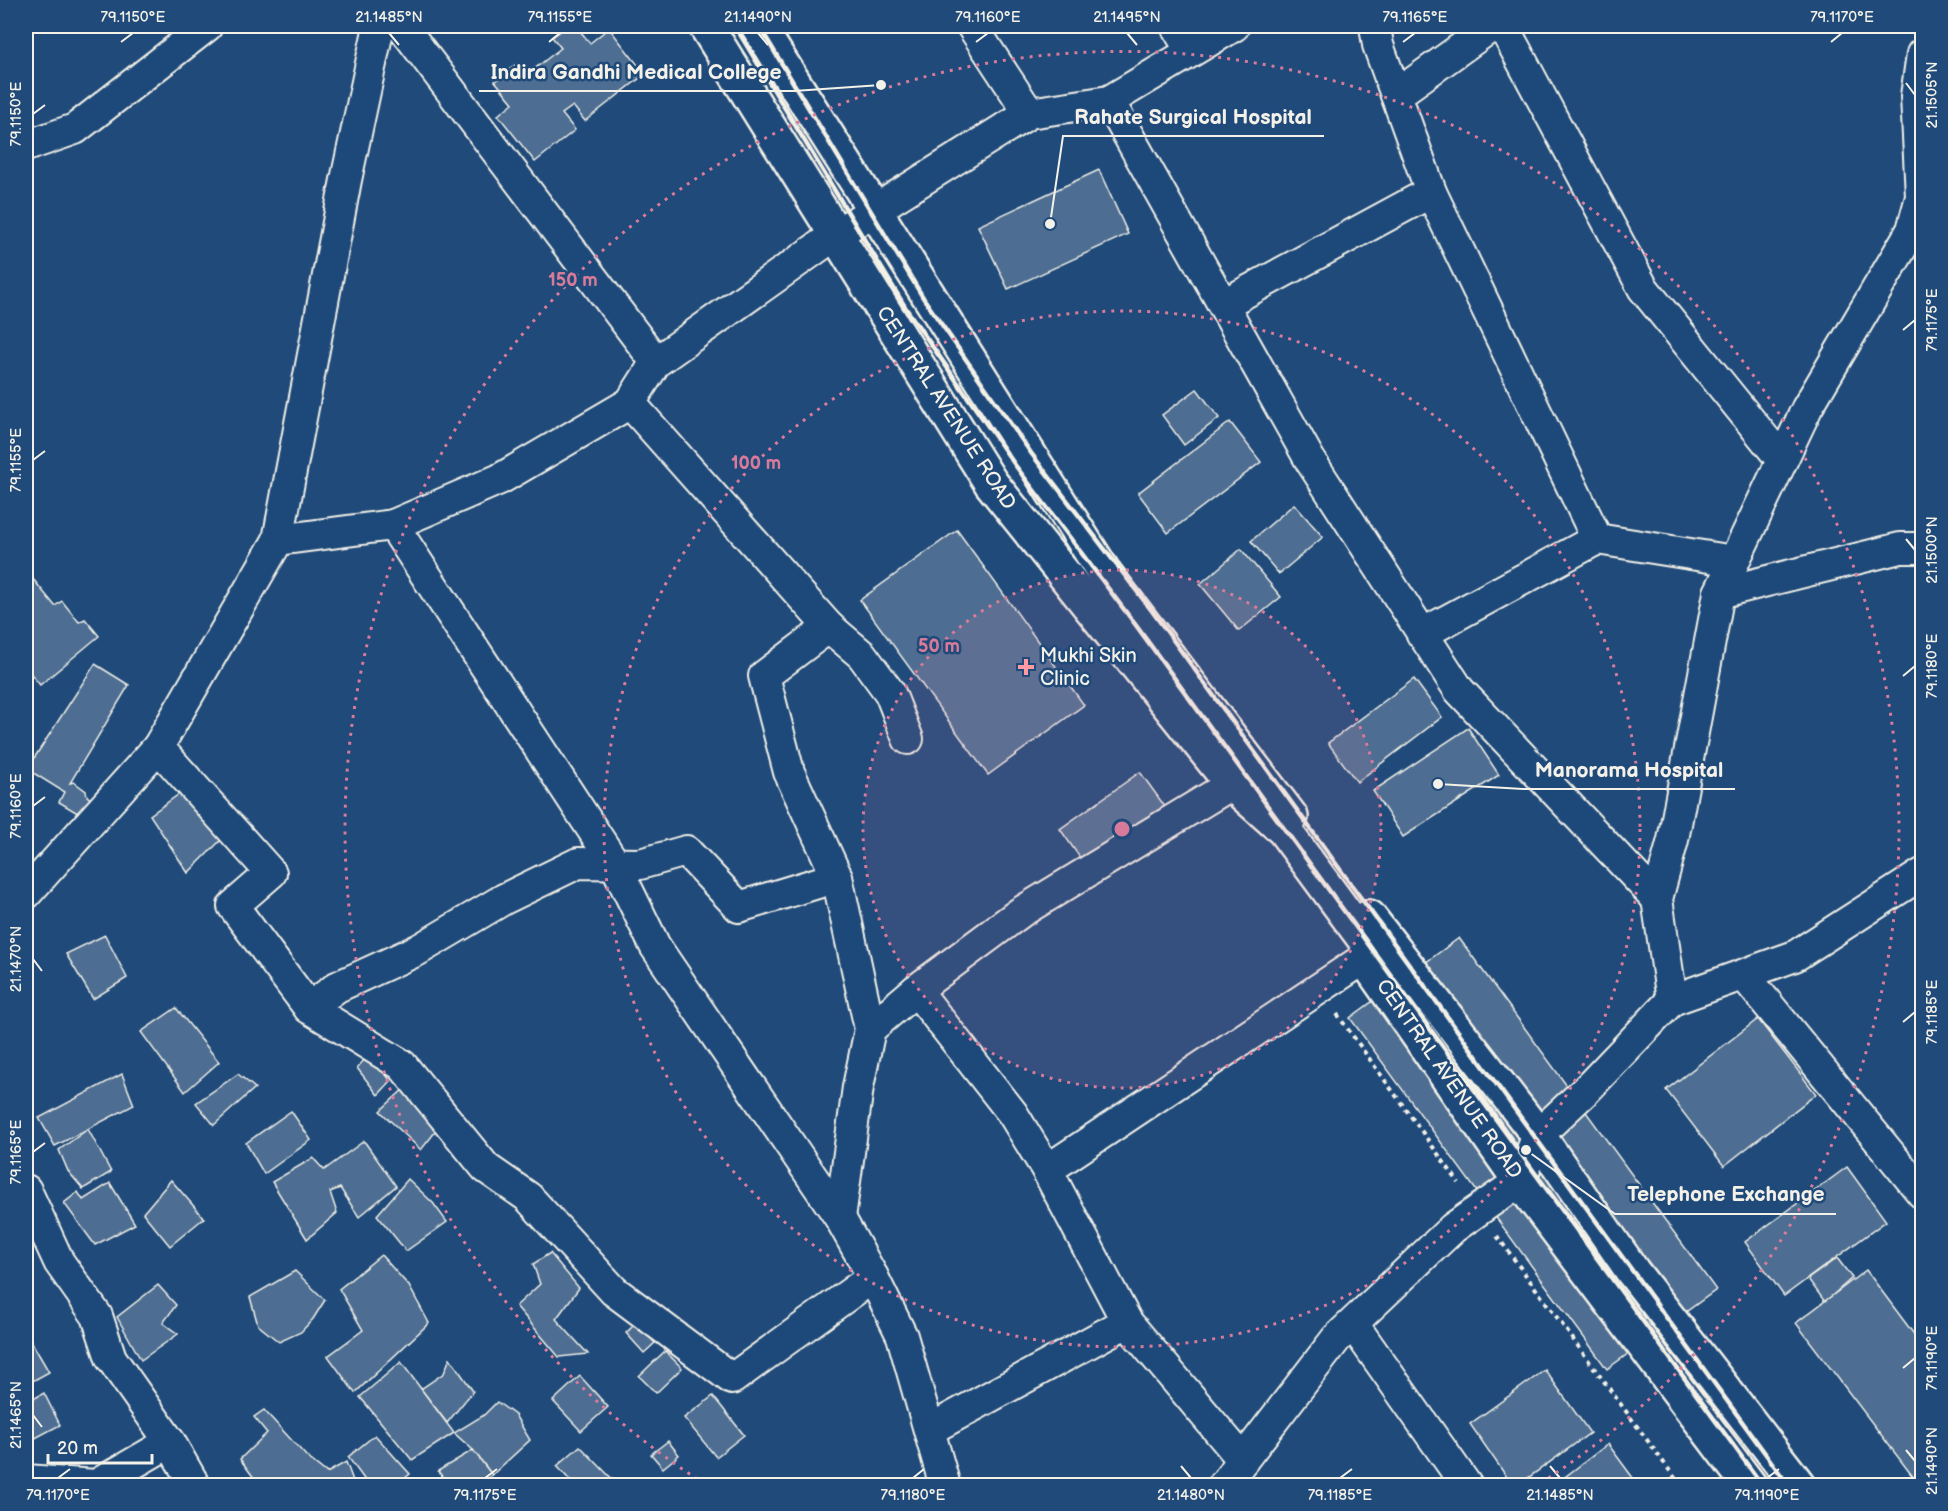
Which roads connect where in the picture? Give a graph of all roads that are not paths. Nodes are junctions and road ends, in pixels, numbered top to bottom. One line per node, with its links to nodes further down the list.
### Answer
1 (207, 26): 18 (street)
2 (379, 26): 28 (street)
3 (402, 26): 23 (street)
4 (706, 26): 21 (main road, CENTRAL AVENUE ROAD)
5 (758, 26): 20 (main road)
6 (972, 26): 16 (street)
7 (1176, 26): 12 (street)
8 (1233, 26): 12 (street)
9 (1375, 26): 14 (street)
10 (1492, 26): 14 (street)
11 (1503, 26): 25 (street)
12 (1191, 51): 15 (street)
13 (1923, 54): 17 (street)
14 (1396, 95): 19 (street)
15 (1109, 101): 16 (street); 22 (street)
16 (1029, 113): 20 (street)
17 (1920, 126): 25 (street)
18 (26, 146)
19 (1431, 192): 22 (street); 27 (street)
20 (874, 209): 21 (street); 48 (main road)
21 (835, 235): 23 (street); 36 (main road, CENTRAL AVENUE ROAD)
22 (1224, 304): 33 (street)
23 (656, 362): 24 (street)
24 (630, 403): 26 (street); 32 (street)
25 (1782, 460): 30 (street)
26 (393, 525): 28 (street); 37 (street)
27 (1597, 539): 30 (street); 33 (street)
28 (278, 540): 35 (street)
29 (1923, 548): 31 (street)
30 (1734, 561): 31 (street)
31 (1719, 593): 41 (street)
32 (828, 627): 34 (street); 39 (street)
33 (1422, 634): 41 (street)
34 (908, 740)
35 (158, 747): 40 (street); 46 (street)
36 (1232, 784): 42 (main road, CENTRAL AVENUE ROAD); 44 (street)
37 (615, 864): 39 (street); 46 (street); 53 (street)
38 (1923, 874): 43 (street)
39 (837, 877): 47 (street)
40 (26, 894)
41 (1657, 899): 45 (street)
42 (1374, 952): 49 (street); 50 (main road, CENTRAL AVENUE ROAD)
43 (1744, 975): 45 (street); 52 (street)
44 (916, 990): 47 (street); 49 (street)
45 (1672, 1000): 48 (street)
46 (309, 1008): 54 (street)
47 (870, 1029): 53 (street)
48 (1538, 1135): 50 (street); 66 (main road)
49 (1047, 1170): 55 (street)
50 (1520, 1181): 56 (street); 65 (main road, CENTRAL AVENUE ROAD)
51 (26, 1190): 58 (street)
52 (1923, 1192)
53 (840, 1218): 54 (street)
54 (873, 1276): 57 (street)
55 (1127, 1322): 57 (street); 59 (street)
56 (1353, 1324): 59 (street); 64 (street)
57 (929, 1430): 62 (street)
58 (170, 1442): 60 (street); 61 (street)
59 (1243, 1460): 63 (street)
60 (26, 1480)
61 (195, 1485)
62 (945, 1485)
63 (1223, 1485)
64 (1467, 1485)
65 (1750, 1485)
66 (1799, 1485)

